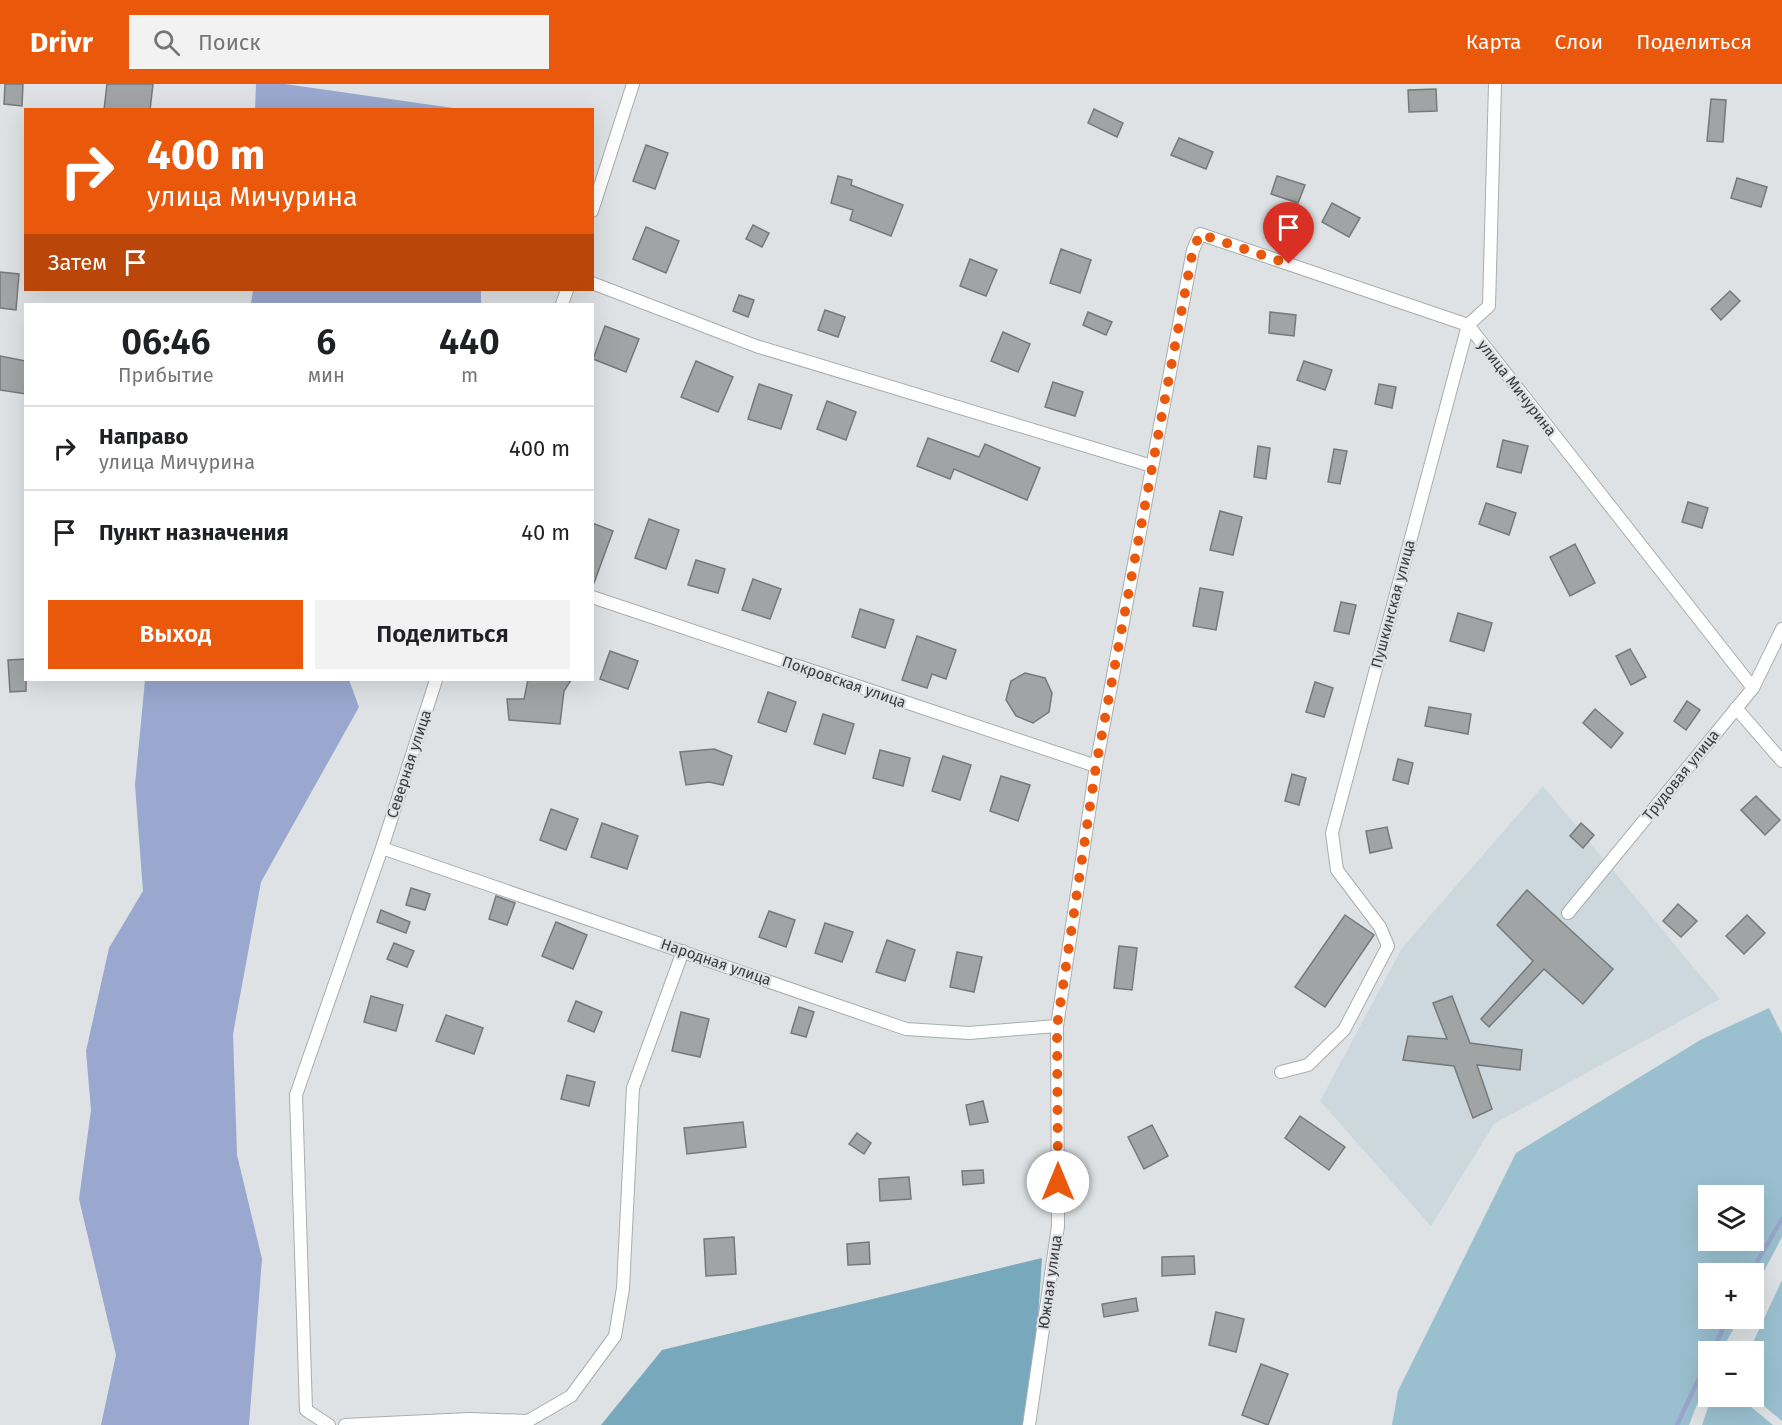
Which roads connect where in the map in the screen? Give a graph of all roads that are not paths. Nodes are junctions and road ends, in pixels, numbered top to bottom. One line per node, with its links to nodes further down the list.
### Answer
1 (633, 84): 3 (street)
2 (1495, 84): 6 (street)
3 (594, 205)
4 (1193, 250): 6 (street, улица Мичурина); 7 (street, Южная улица)
5 (594, 284): 7 (street)
6 (1468, 325): 11 (street, улица Мичурина); 19 (street, Пушкинская улица)
7 (1152, 466): 14 (street, Южная улица)
8 (594, 598): 14 (street, Покровская улица)
9 (1782, 629): 11 (street, Трудовая улица)
10 (436, 681): 15 (street, Северная улица)
11 (1753, 688): 12 (street, Трудовая улица)
12 (1736, 708): 13 (street); 16 (street, Трудовая улица)
13 (1782, 761)
14 (1096, 766): 18 (street, Южная улица)
15 (382, 848): 17 (street, Народная улица); 20 (street, Северная улица)
16 (1568, 912)
17 (683, 951): 18 (street, Народная улица); 21 (street)
18 (1057, 1026): 22 (street, Южная улица)
19 (1281, 1072)
20 (329, 1425)
21 (345, 1425)
22 (1029, 1425)

